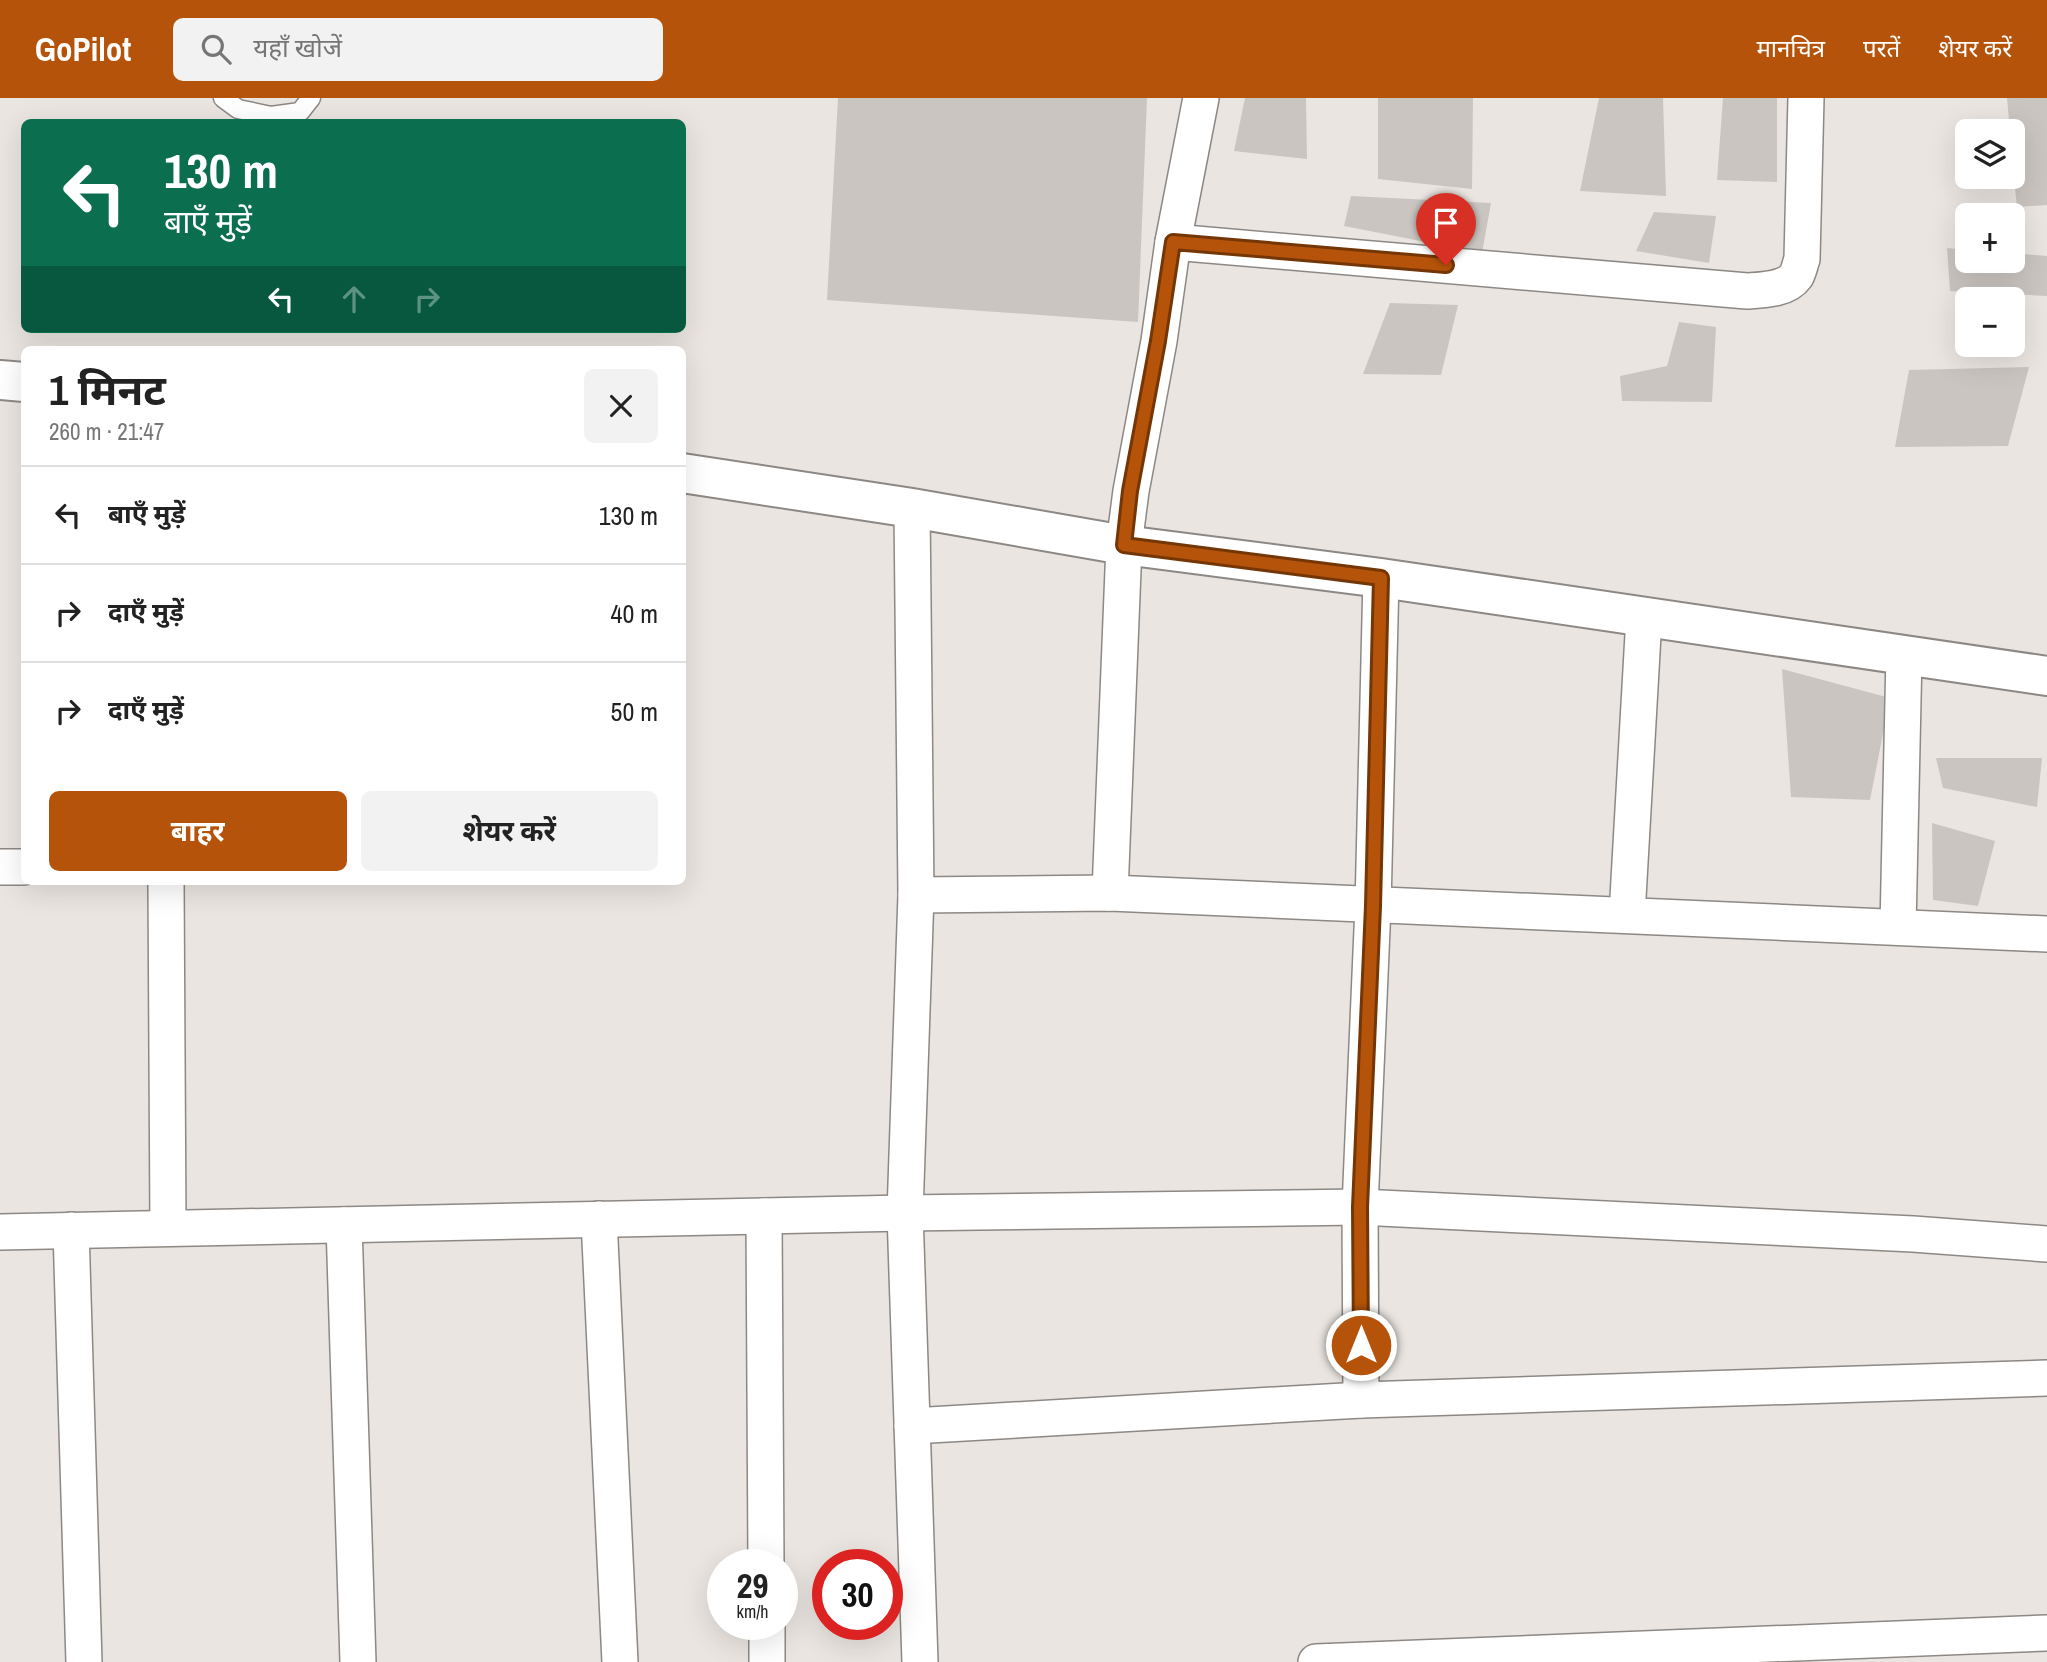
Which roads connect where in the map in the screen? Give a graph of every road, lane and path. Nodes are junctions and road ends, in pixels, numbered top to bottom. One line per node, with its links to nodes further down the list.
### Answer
1 (223, 98): 2 (lane)
2 (311, 98)
3 (1201, 98): 5 (street)
4 (1806, 98): 5 (street)
5 (1173, 242): 10 (street)
6 (0, 380): 7 (street)
7 (21, 382)
8 (686, 474): 9 (street)
9 (912, 508): 10 (street); 19 (street)
10 (1124, 545): 11 (street); 18 (street)
11 (1381, 578): 12 (street); 20 (street)
12 (1644, 617): 13 (street); 21 (street)
13 (1904, 655): 14 (street); 22 (street)
14 (2047, 676)
15 (0, 867): 16 (street)
16 (21, 867)
17 (166, 885): 29 (street)
18 (1110, 893): 19 (street); 20 (street)
19 (916, 895): 25 (street)
20 (1373, 906): 21 (street); 24 (street)
21 (1627, 915): 22 (street)
22 (1898, 927): 23 (street)
23 (2047, 934)
24 (1360, 1207): 25 (street); 32 (street); 34 (street)
25 (905, 1213): 26 (street); 35 (street)
26 (764, 1216): 27 (street); 36 (street)
27 (598, 1219): 28 (street); 44 (street)
28 (344, 1225): 29 (street); 43 (street)
29 (168, 1228): 30 (street)
30 (71, 1230): 31 (street); 42 (street)
31 (0, 1232)
32 (2047, 1244)
33 (2047, 1378): 34 (street)
34 (1361, 1401): 35 (street)
35 (912, 1426): 46 (street)
36 (766, 1549)
37 (767, 1640): 45 (street)
38 (2044, 1643): 39 (street)
39 (1846, 1651): 40 (street)
40 (1640, 1656): 41 (street)
41 (1417, 1660): 47 (street)
42 (84, 1662)
43 (358, 1662)
44 (620, 1662)
45 (767, 1662)
46 (920, 1662)
47 (1316, 1662)

